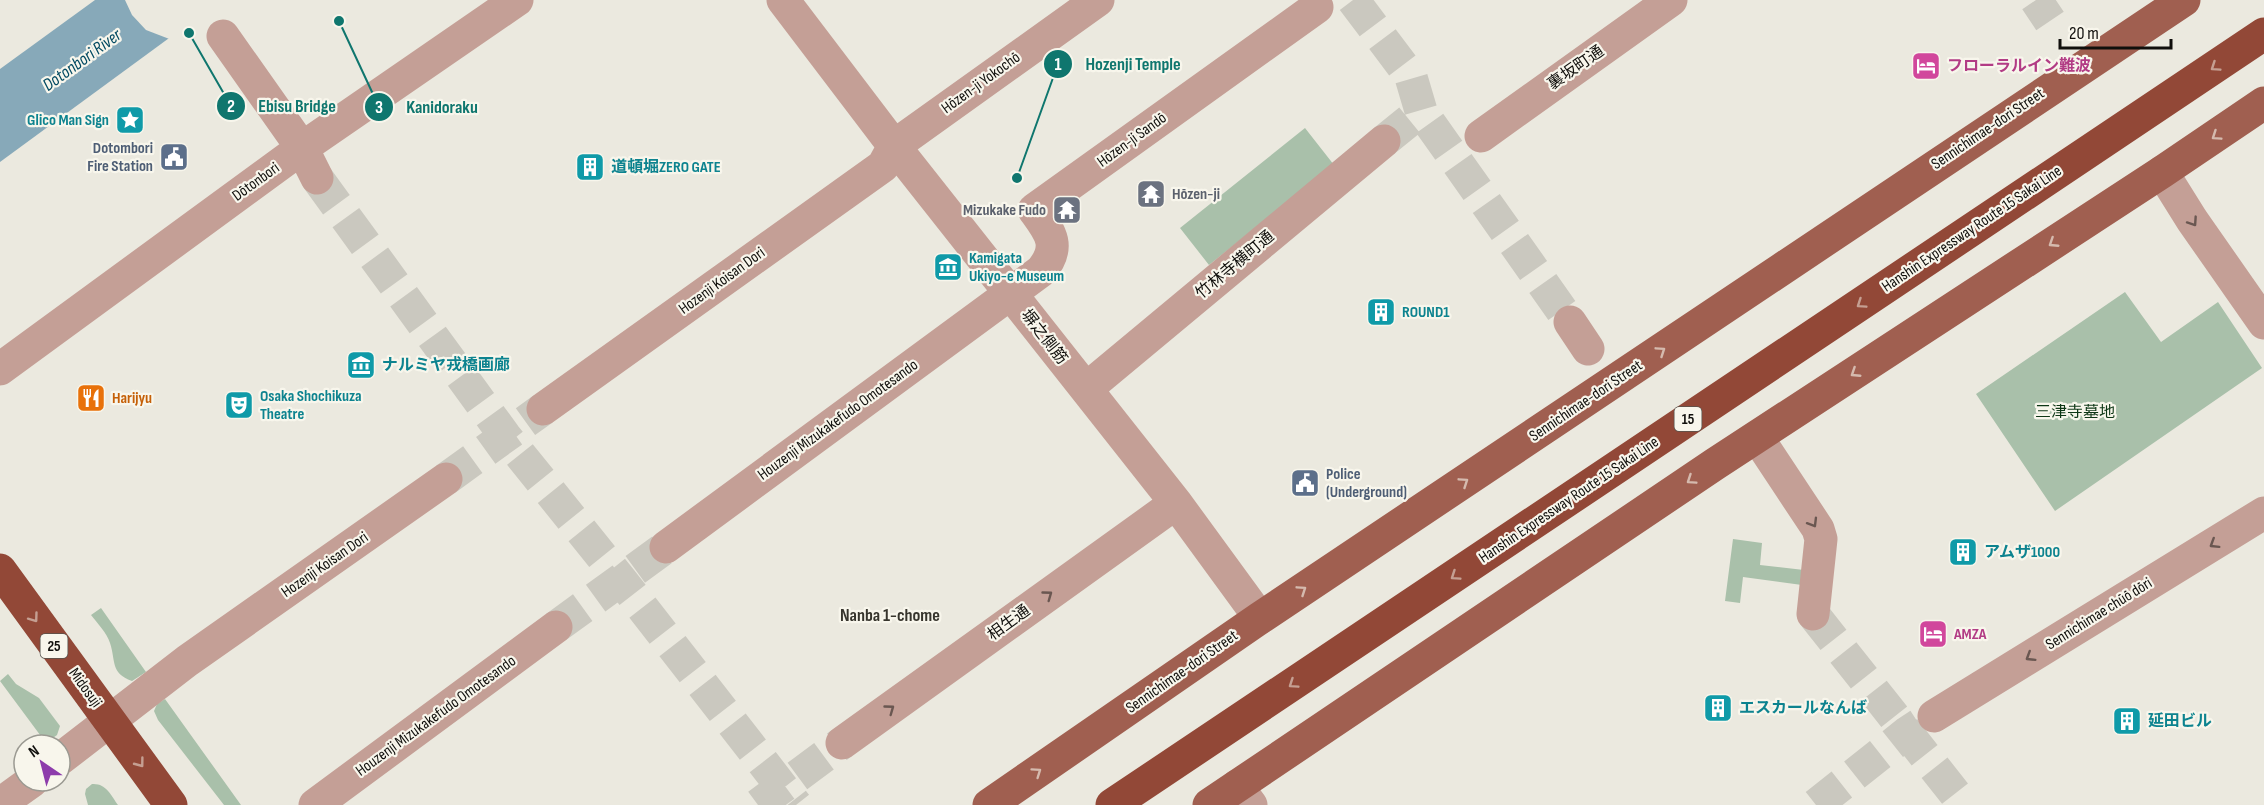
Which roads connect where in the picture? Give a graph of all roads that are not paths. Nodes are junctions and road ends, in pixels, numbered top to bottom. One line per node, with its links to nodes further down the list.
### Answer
1 (517, 0): 13 (street, Dōtonbori)
2 (783, 0): 12 (street, 塀之側筋)
3 (1098, 0): 12 (street, Hōzen-ji Yokochō)
4 (1671, 0): 10 (street, 裏坂町通)
5 (2184, 0): 30 (main road, Sennichimae-dori Street, one-way to 5)
6 (1317, 7): 16 (street, Hōzen-ji Sandō)
7 (2264, 34): 42 (highway, Hanshin Expressway Route 15 Sakai Line / 15, one-way to 42)
8 (223, 36): 13 (street)
9 (2264, 103): 14 (main road, one-way to 14)
10 (1481, 136)
11 (1384, 141): 21 (street, 竹林寺横町通)
12 (894, 146): 16 (street, 塀之側筋); 22 (street, Hozenji Koisan Dori)
13 (302, 148): 15 (street); 20 (street, Dōtonbori)
14 (2162, 172): 18 (street, one-way to 18); 23 (main road, one-way to 23)
15 (317, 178)
16 (1010, 294): 21 (street, 塀之側筋); 27 (street, Houzenji Mizukakefudo Omotesando)
17 (1570, 322): 19 (street)
18 (2264, 323)
19 (1588, 349)
20 (0, 369)
21 (1086, 389): 25 (street, 塀之側筋)
22 (543, 409)
23 (1757, 437): 29 (street, one-way to 29); 37 (main road, one-way to 37)
24 (446, 479): 33 (street, Hozenji Koisan Dori)
25 (1176, 502): 30 (street, 塀之側筋); 34 (street, 相生通, one-way to 25)
26 (2264, 513): 32 (street, Sennichimae chūō dōri, one-way to 32)
27 (666, 547)
28 (0, 570): 33 (highway, Midosuji / 25, one-way to 33)
29 (1813, 614)
30 (1260, 618): 41 (main road, Sennichimae-dori Street, one-way to 30)
31 (556, 627): 40 (street, Houzenji Mizukakefudo Omotesando)
32 (1934, 716)
33 (109, 721): 35 (street, Hozenji Koisan Dori); 39 (highway, Midosuji / 25, one-way to 39)
34 (842, 743)
35 (72, 750)
36 (15, 793): 38 (street)
37 (1244, 796): 43 (main road)
38 (0, 804)
39 (171, 805)
40 (315, 805)
41 (989, 805)
42 (1112, 805)
43 (1209, 805)

